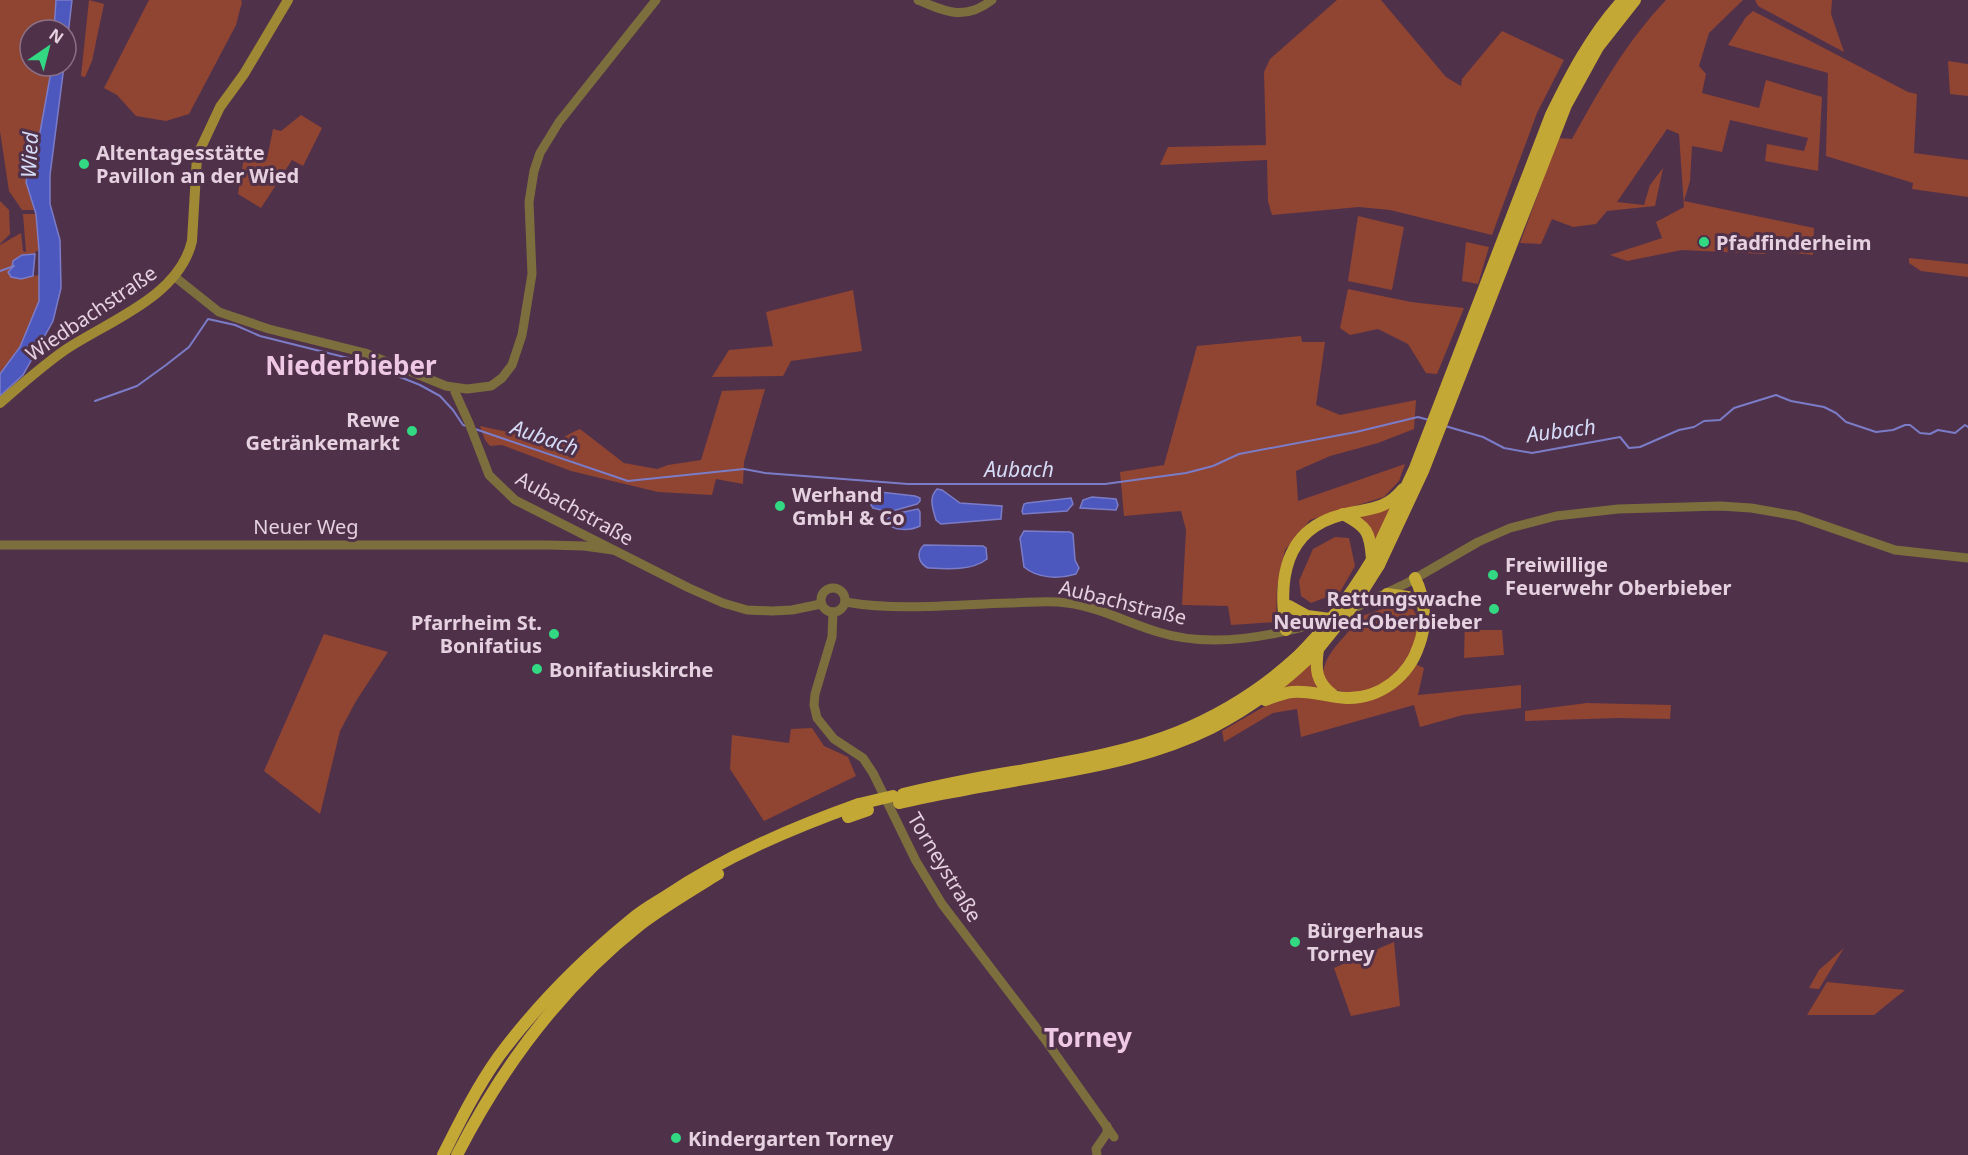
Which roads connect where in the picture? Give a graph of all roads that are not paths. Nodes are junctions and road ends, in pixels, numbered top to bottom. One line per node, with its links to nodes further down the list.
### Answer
1 (288, 0): 8 (main road)
2 (656, 0): 9 (street)
3 (918, 0): 4 (street)
4 (992, 0)
5 (1623, 0): 7 (highway)
6 (1635, 0): 7 (highway)
7 (1528, 185): 11 (highway)
8 (175, 277): 9 (street); 10 (main road, Wiedbachstraße)
9 (455, 388): 15 (street, Aubachstraße)
10 (0, 403)
11 (1419, 470): 12 (highway); 17 (highway)
12 (1410, 481): 13 (highway); 17 (highway)
13 (1342, 514): 17 (highway); 19 (highway)
14 (0, 545): 15 (street, Neuer Weg)
15 (613, 550): 23 (street, Aubachstraße)
16 (1968, 558): 18 (street, Aubachstraße)
17 (1375, 563): 29 (highway, bridge); 32 (highway, bridge)
18 (1415, 578): 20 (street, Aubachstraße); 21 (highway); 27 (highway)
19 (1284, 593): 24 (highway); 28 (highway)
20 (1387, 594): 21 (highway); 26 (street, Aubachstraße)
21 (1417, 601): 27 (highway)
22 (844, 602): 23 (street); 25 (street); 28 (street, Aubachstraße)
23 (821, 604): 25 (street)
24 (1289, 606): 26 (highway); 28 (highway)
25 (834, 612): 34 (street, Torneystraße)
26 (1330, 619): 28 (street, Aubachstraße)
27 (1423, 621): 30 (highway)
28 (1286, 630)
29 (1318, 650): 30 (highway); 31 (highway)
30 (1334, 696): 31 (highway)
31 (1247, 706): 32 (highway)
32 (896, 800): 33 (highway, bridge)
33 (864, 807): 36 (highway); 37 (highway)
34 (1107, 1126): 35 (street, Torneystraße); 38 (street)
35 (1114, 1137)
36 (443, 1155)
37 (457, 1155)
38 (1097, 1155)

